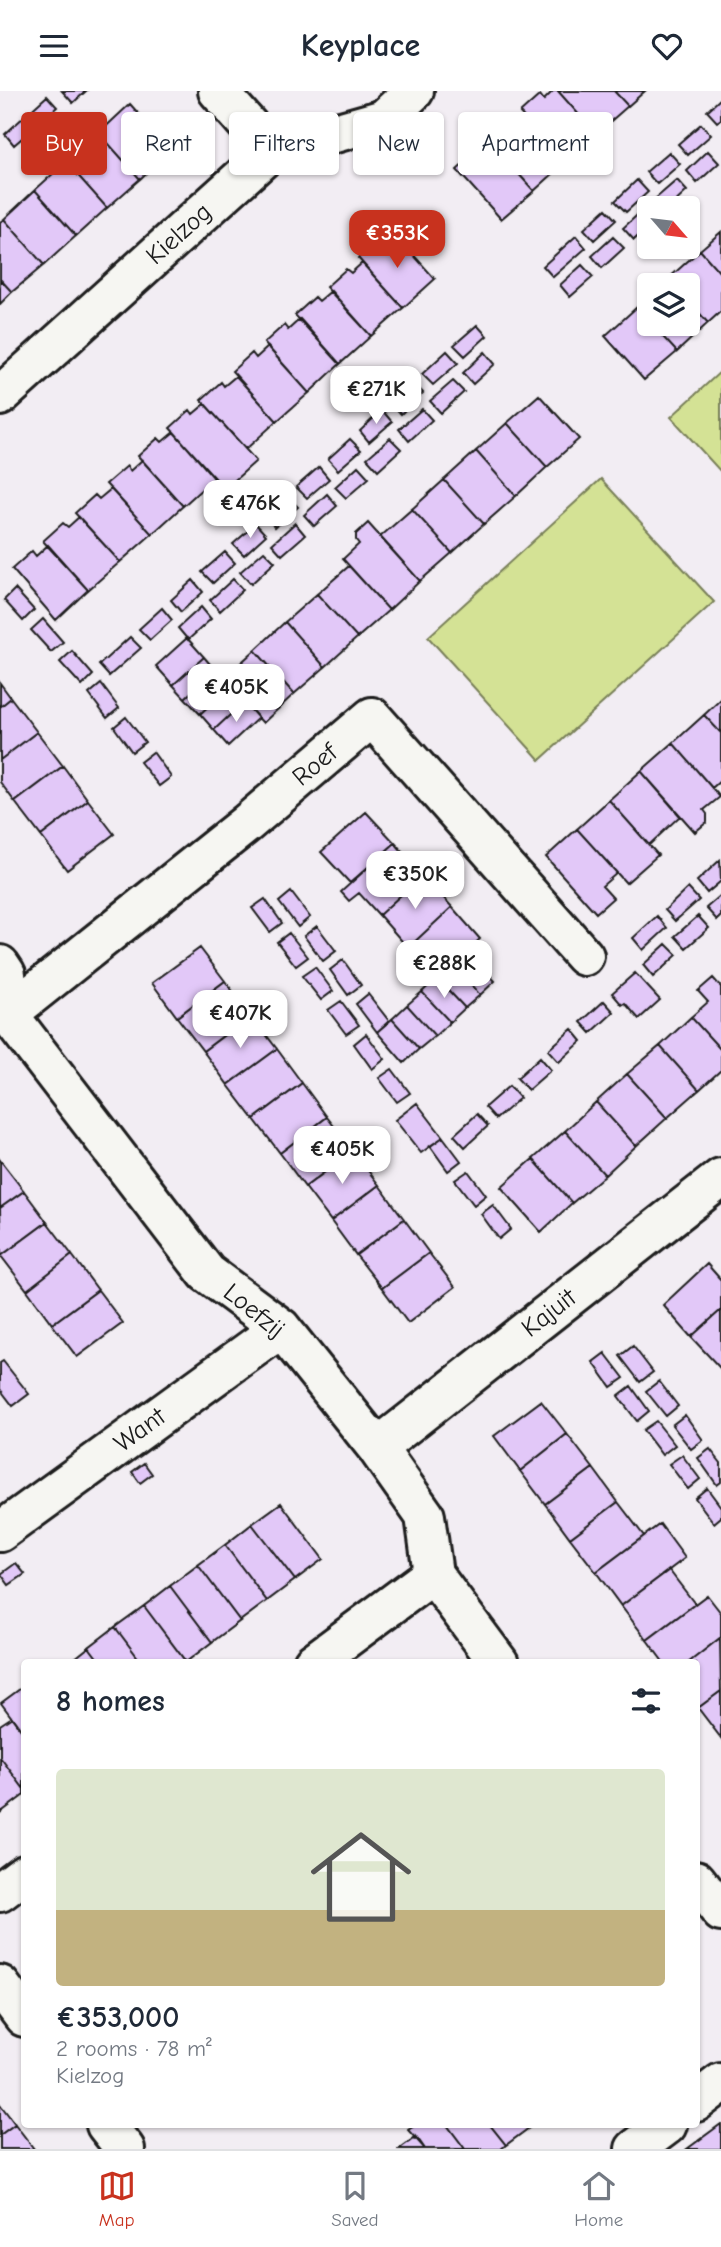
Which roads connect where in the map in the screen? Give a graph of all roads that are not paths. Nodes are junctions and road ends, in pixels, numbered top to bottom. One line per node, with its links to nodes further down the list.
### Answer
1 (218, 91): 3 (street)
2 (414, 91): 4 (street, Kielzog)
3 (237, 112)
4 (339, 132)
5 (244, 175): 6 (street, Kielzog)
6 (0, 395)
7 (583, 956): 9 (street, Roef)
8 (0, 965): 9 (street)
9 (8, 1014): 11 (street, Loefzij)
10 (721, 1178): 12 (street, Kajuit)
11 (281, 1328): 12 (street, Loefzij); 13 (street, Want)
12 (377, 1448): 14 (street, Loefzij)
13 (0, 1532)
14 (433, 1574): 15 (street); 16 (street, Loefzij)
15 (318, 1659)
16 (496, 1659)
17 (21, 1876): 18 (street)
18 (0, 1892)
19 (0, 1985): 20 (street)
20 (21, 2013)
21 (721, 2083): 22 (street)
22 (700, 2099)
23 (108, 2128): 25 (street)
24 (663, 2128): 26 (street)
25 (125, 2149)
26 (635, 2149)

